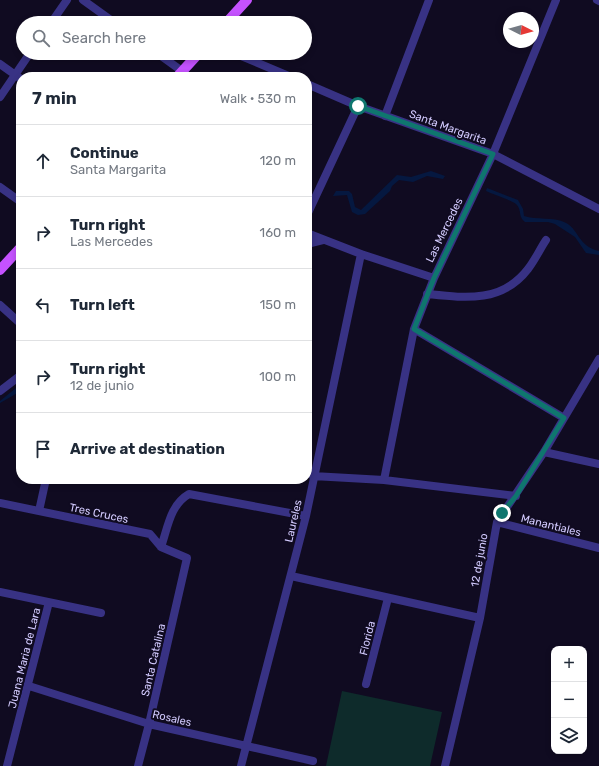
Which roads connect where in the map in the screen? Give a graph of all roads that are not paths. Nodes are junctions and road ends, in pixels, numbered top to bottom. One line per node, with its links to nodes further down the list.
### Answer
1 (67, 0): 6 (street)
2 (83, 0): 7 (street)
3 (247, 0): 8 (main road)
4 (429, 0): 23 (street)
5 (556, 0): 24 (street, Las Mercedes)
6 (56, 16)
7 (105, 16)
8 (232, 16)
9 (26, 60): 14 (street)
10 (164, 60): 15 (street)
11 (192, 60): 16 (main road)
12 (251, 60): 17 (street)
13 (0, 64): 18 (street)
14 (20, 72)
15 (177, 72)
16 (181, 72)
17 (279, 72)
18 (16, 76)
19 (16, 79): 21 (street)
20 (312, 86): 22 (street, Santa Margarita)
21 (0, 97)
22 (358, 106): 23 (street, Santa Margarita); 27 (street)
23 (385, 116): 24 (street, Santa Margarita)
24 (493, 154): 28 (street, Santa Margarita); 36 (street, Las Mercedes)
25 (0, 187): 26 (street)
26 (16, 198)
27 (312, 204)
28 (599, 209)
29 (312, 235): 30 (street)
30 (324, 240): 32 (street); 34 (street)
31 (546, 240): 37 (street)
32 (312, 243)
33 (16, 253): 35 (main road)
34 (361, 254): 36 (street); 47 (street, Laureles)
35 (0, 270)
36 (434, 278): 37 (street, Las Mercedes)
37 (427, 294): 40 (street, Las Mercedes)
38 (0, 305): 39 (street)
39 (16, 319)
40 (414, 329): 44 (street); 48 (street, Las Mercedes)
41 (599, 358): 44 (street, 12 de junio)
42 (16, 379): 43 (street)
43 (0, 391)
44 (564, 418): 45 (street, 12 de junio)
45 (544, 452): 46 (street); 52 (street, 12 de junio)
46 (599, 464)
47 (313, 476): 48 (street); 49 (street, Laureles)
48 (384, 480): 52 (street)
49 (312, 482)
50 (45, 484): 54 (street)
51 (312, 484): 55 (street, Laureles)
52 (516, 496): 56 (street, 12 de junio)
53 (0, 502): 54 (street, Tres Cruces)
54 (39, 512): 57 (street, Tres Cruces)
55 (306, 516): 57 (street); 60 (street, Laureles)
56 (497, 522): 58 (street, Manantiales); 65 (street, 12 de junio)
57 (161, 547): 59 (street, Tres Cruces)
58 (599, 548)
59 (187, 558): 68 (street, Santa Catalina)
60 (291, 576): 62 (street); 69 (street, Laureles)
61 (0, 592): 63 (street)
62 (388, 598): 65 (street); 66 (street, Florida)
63 (49, 602): 64 (street); 67 (street, Juana Maria de Lara)
64 (101, 613)
65 (480, 618): 75 (street, 12 de junio)
66 (366, 684)
67 (29, 686): 68 (street, Rosales); 72 (street, Juana Maria de Lara)
68 (150, 724): 69 (street, Rosales); 73 (street, Santa Catalina)
69 (246, 746): 71 (street, Rosales); 74 (street, Laureles)
70 (0, 757): 72 (street)
71 (313, 761)
72 (8, 762)
73 (138, 766)
74 (241, 766)
75 (445, 766)

